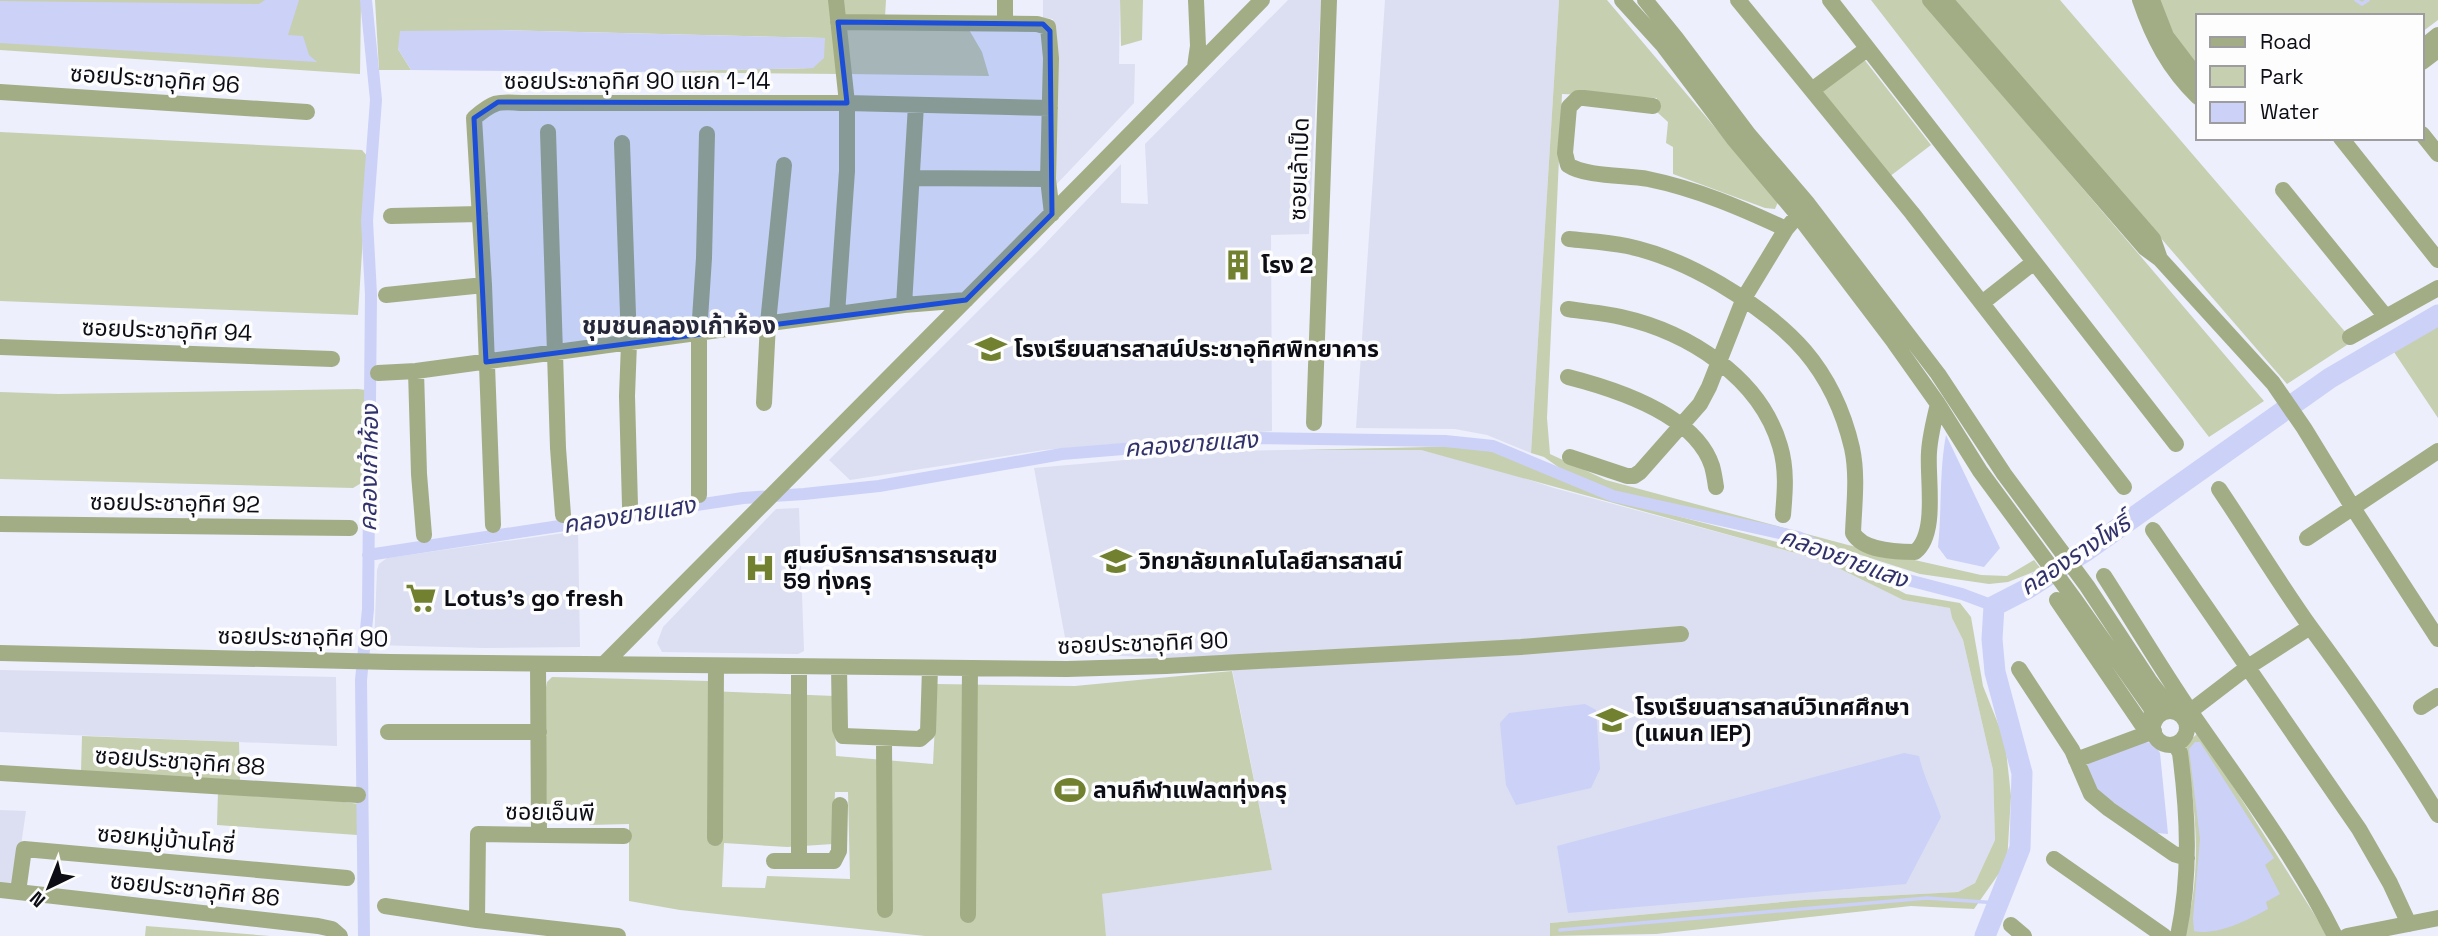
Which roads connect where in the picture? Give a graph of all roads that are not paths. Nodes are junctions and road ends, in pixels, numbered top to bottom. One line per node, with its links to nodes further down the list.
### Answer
1 (836, 0): 13 (street)
2 (1005, 0): 14 (street)
3 (1196, 0): 16 (street)
4 (1262, 0): 16 (street)
5 (1329, 0): 69 (street, ซอยเล้าเป็ด)
6 (1738, 0): 18 (street)
7 (1830, 0): 15 (street)
8 (1930, 0): 21 (street)
9 (1945, 0): 21 (street)
10 (2140, 0): 20 (street)
11 (2152, 0): 17 (street)
12 (1636, 3): 37 (street)
13 (838, 22): 14 (street); 22 (street)
14 (1005, 23): 25 (street)
15 (1867, 49): 18 (street); 44 (street)
16 (1195, 67): 39 (street)
17 (2196, 76)
18 (1812, 90): 50 (street)
19 (0, 92): 26 (street, ซอยประชาอุทิศ 96)
20 (2196, 95)
21 (2022, 98): 79 (street)
22 (847, 103): 23 (street, ซอยประชาอุทิศ 90 แยก 1-14); 38 (street, ซอยประชาอุทิศ 90 แยก 1-14); 53 (street)
23 (916, 104): 25 (street, ซอยประชาอุทิศ 90 แยก 1-14); 34 (street)
24 (1653, 106): 41 (street)
25 (1049, 108): 35 (street)
26 (307, 112)
27 (548, 132): 60 (street)
28 (707, 134): 56 (street)
29 (2424, 136): 32 (street)
30 (2343, 140): 43 (street)
31 (622, 143): 58 (street)
32 (2438, 154)
33 (784, 165): 55 (street)
34 (912, 178): 35 (street); 51 (street)
35 (1048, 179): 39 (street)
36 (2283, 190): 54 (street)
37 (1803, 209): 41 (street); 68 (street); 105 (street)
38 (480, 214): 40 (street); 45 (street, ซอยประชาอุทิศ 90 แยก 1-14)
39 (1052, 214): 49 (street)
40 (391, 216)
41 (1786, 229): 48 (street)
42 (1569, 239): 48 (street)
43 (2438, 260)
44 (2034, 262): 50 (street); 71 (street)
45 (484, 285): 47 (street); 62 (street, ซอยประชาอุทิศ 90 แยก 1-14)
46 (2438, 288): 54 (street)
47 (386, 295)
48 (1744, 298): 63 (street); 68 (street)
49 (966, 300): 51 (street); 94 (street)
50 (1982, 303): 74 (street)
51 (904, 305): 53 (street)
52 (1568, 309): 63 (street)
53 (837, 314): 55 (street)
54 (2386, 317): 57 (street)
55 (768, 323): 56 (street); 67 (street)
56 (699, 334): 58 (street); 77 (street)
57 (2350, 337)
58 (629, 343): 60 (street); 78 (street)
59 (0, 347): 61 (street, ซอยประชาอุทิศ 94)
60 (554, 352): 62 (street); 80 (street)
61 (332, 359)
62 (486, 362): 64 (street); 83 (street, ซอยประชาอุทิศ 90 แยก 1-14)
63 (1719, 362): 70 (street); 81 (street)
64 (416, 372): 65 (street); 86 (street)
65 (377, 373)
66 (1568, 377): 70 (street)
67 (764, 403)
68 (1938, 404): 106 (street)
69 (1314, 423)
70 (1682, 426): 73 (street); 75 (street)
71 (2176, 444)
72 (2438, 451): 79 (street)
73 (1570, 457)
74 (2124, 486)
75 (1716, 487)
76 (2219, 489): 90 (street)
77 (699, 495)
78 (630, 506)
79 (2353, 508): 87 (street); 92 (street)
80 (563, 515)
81 (1783, 515)
82 (0, 524): 84 (street, ซอยประชาอุทิศ 92)
83 (493, 525)
84 (350, 528)
85 (2153, 530): 99 (street)
86 (424, 535)
87 (2307, 538)
88 (2104, 576): 105 (street)
89 (2057, 600): 106 (street)
90 (2310, 627): 99 (street); 115 (street)
91 (1681, 634): 101 (street, ซอยประชาอุทิศ 90)
92 (2438, 639)
93 (0, 653): 95 (street, ซอยประชาอุทิศ 90)
94 (605, 663): 95 (street, ซอยประชาอุทิศ 90); 96 (street, ซอยประชาอุทิศ 90)
95 (538, 664): 108 (street)
96 (716, 667): 97 (street, ซอยประชาอุทิศ 90); 118 (street)
97 (799, 667): 98 (street, ซอยประชาอุทิศ 90); 122 (street)
98 (839, 667): 100 (street, ซอยประชาอุทิศ 90); 109 (street)
99 (2248, 667): 105 (street); 131 (street)
100 (930, 668): 101 (street, ซอยประชาอุทิศ 90); 109 (street)
101 (970, 668): 128 (street)
102 (2019, 669): 111 (street)
103 (2438, 696): 104 (street)
104 (2421, 707)
105 (2183, 713): 106 (street); 110 (street); 138 (street)
106 (2151, 729): 110 (street); 111 (street)
107 (388, 732): 108 (street)
108 (539, 732): 116 (street)
109 (884, 738): 127 (street)
110 (2175, 744): 119 (street)
111 (2076, 760): 119 (street)
112 (0, 772): 113 (street, ซอยประชาอุทิศ 88)
113 (358, 795)
114 (840, 805): 122 (street)
115 (2438, 815)
116 (539, 833): 117 (street, ซอยเอ็นพี); 130 (street, ซอยเอ็นพี)
117 (624, 836)
118 (715, 838)
119 (2187, 858): 137 (street)
120 (2054, 859): 136 (street)
121 (774, 861): 122 (street)
122 (799, 861)
123 (347, 878): 125 (street, ซอยหมู่บ้านโคซี่)
124 (0, 890): 125 (street, ซอยประชาอุทิศ 86)
125 (18, 892): 133 (street, ซอยประชาอุทิศ 86)
126 (385, 906): 130 (street)
127 (885, 910)
128 (968, 915)
129 (2438, 918): 131 (street)
130 (477, 920): 134 (street)
131 (2409, 924): 139 (street)
132 (2011, 925): 135 (street)
133 (340, 936)
134 (618, 936)
135 (2024, 936)
136 (2164, 936)
137 (2178, 936)
138 (2335, 936)
139 (2347, 936)

